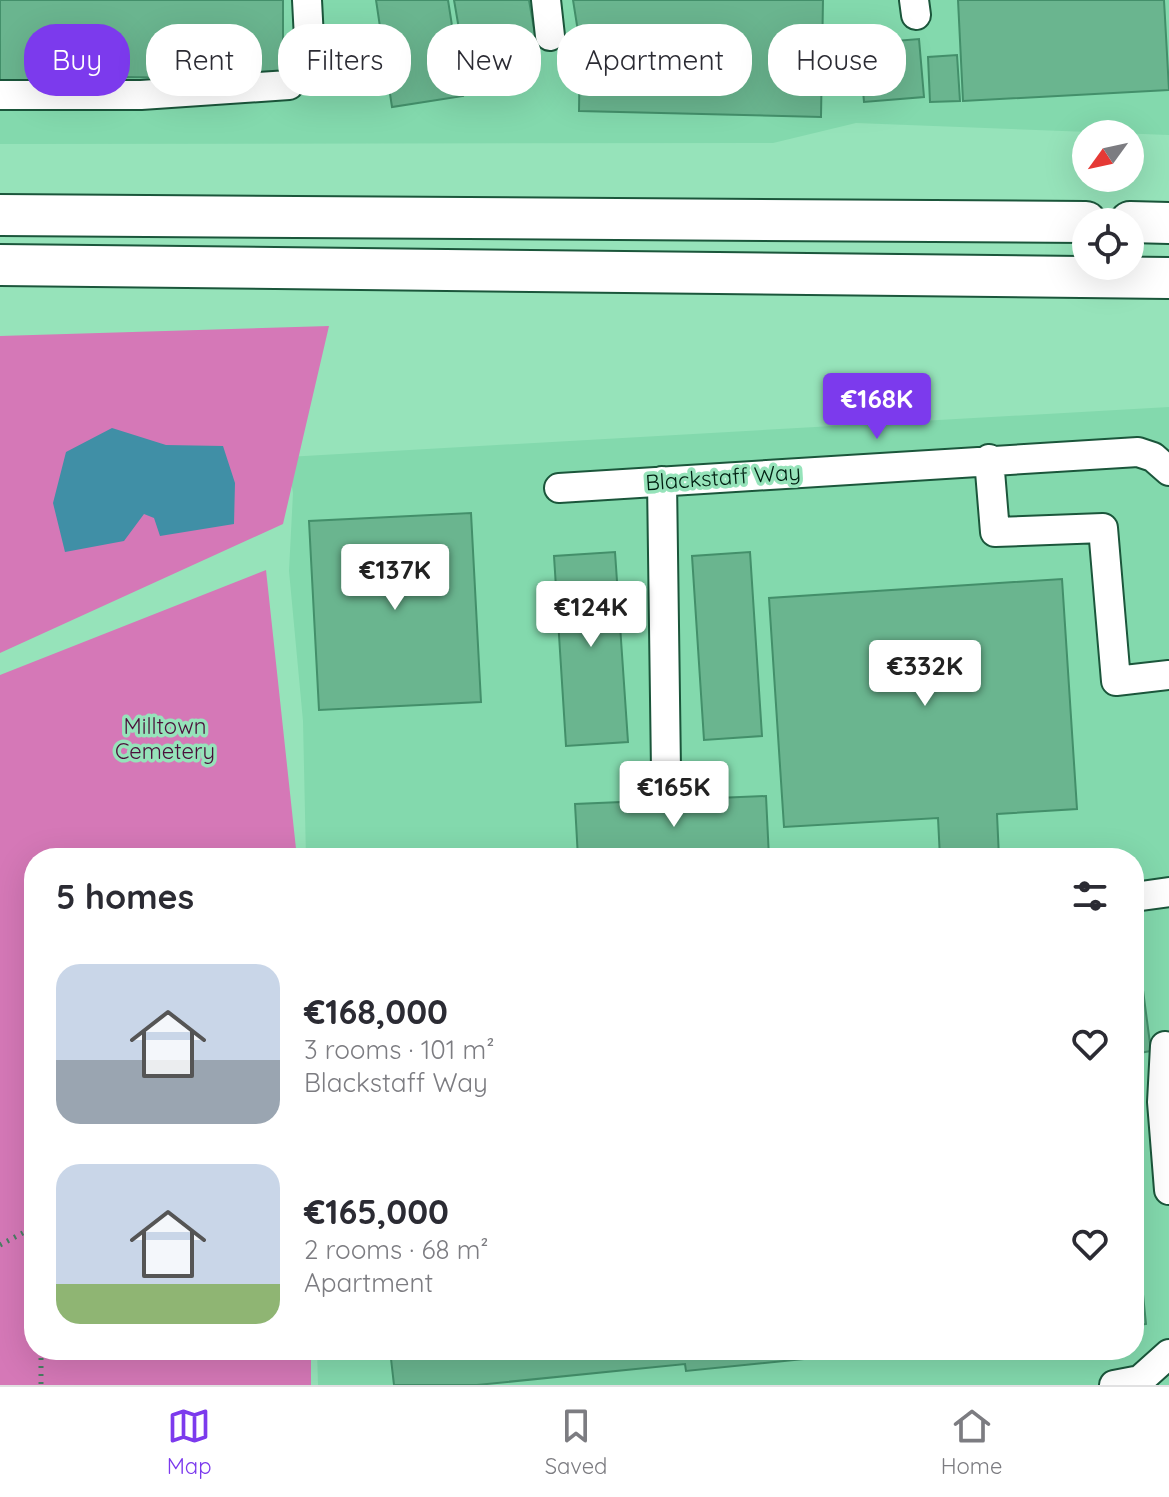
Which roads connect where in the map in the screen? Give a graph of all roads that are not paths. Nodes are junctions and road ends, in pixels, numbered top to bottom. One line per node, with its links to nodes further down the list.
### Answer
1 (307, 0): 4 (street)
2 (546, 0): 3 (street)
3 (550, 36)
4 (0, 95)
5 (0, 215): 6 (highway)
6 (1072, 222)
7 (1144, 222): 8 (highway)
8 (1169, 223)
9 (0, 265): 10 (highway)
10 (1169, 278)
11 (989, 459): 12 (street, Blackstaff Way); 13 (street, Blackstaff Way); 15 (street)
12 (1169, 471)
13 (662, 481): 14 (street, Blackstaff Way); 16 (street)
14 (559, 488)
15 (1169, 675)
16 (666, 770)
17 (1169, 892): 18 (street)
18 (1144, 896)
19 (1165, 1046): 20 (street)
20 (1169, 1190)
21 (1169, 1354): 22 (street)
22 (1114, 1385)

